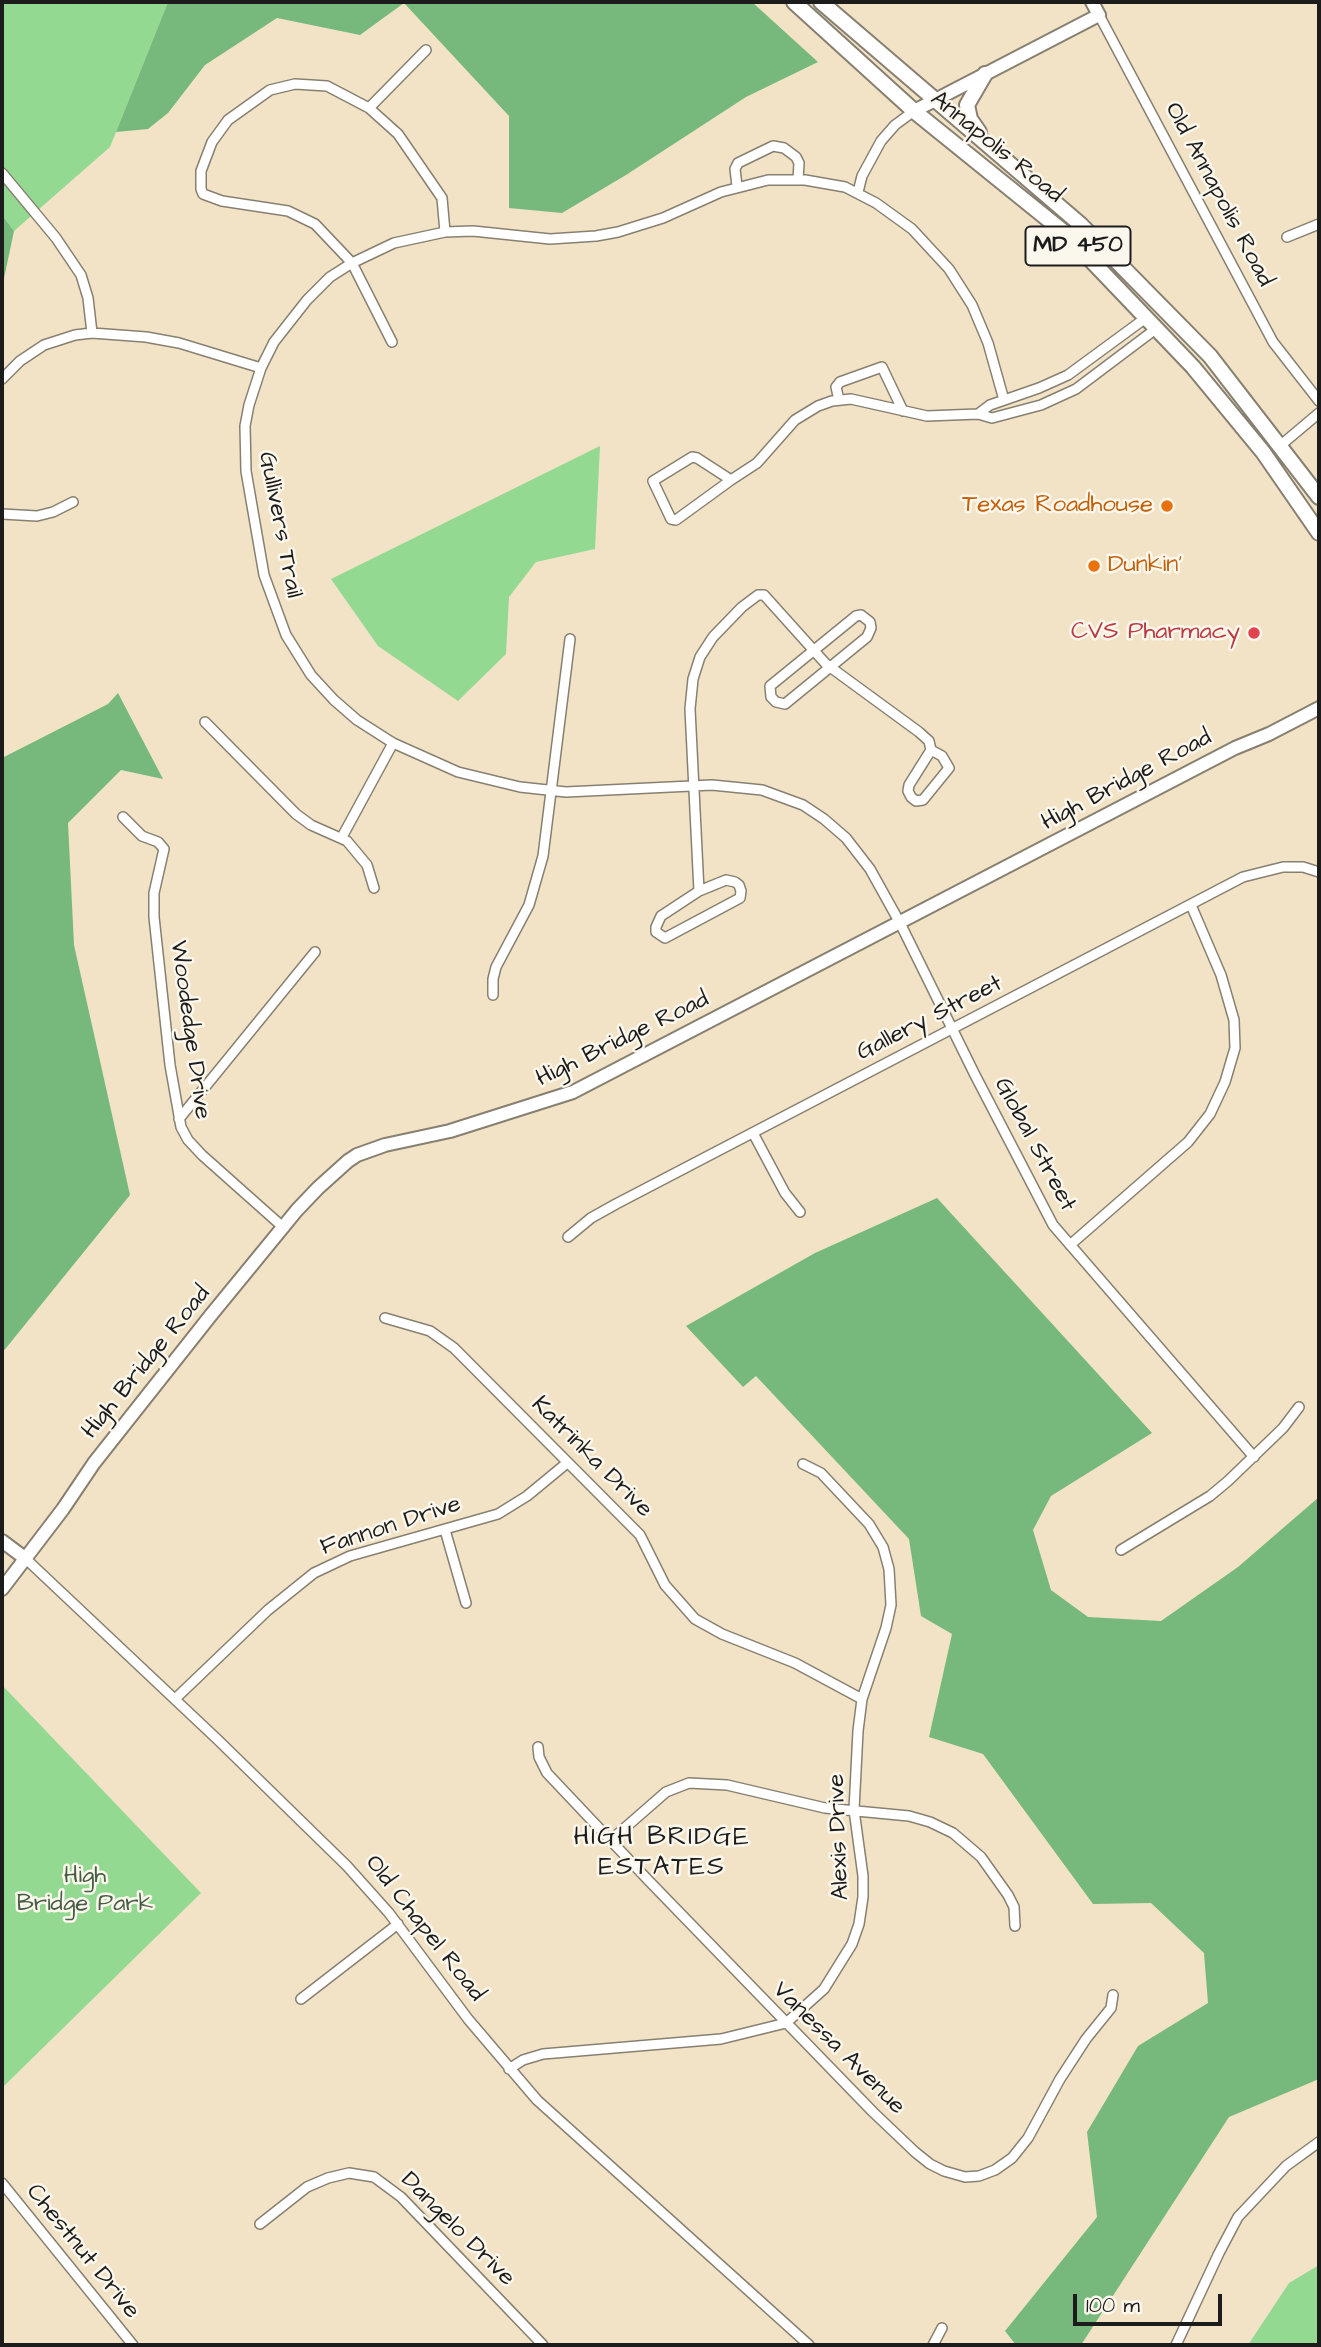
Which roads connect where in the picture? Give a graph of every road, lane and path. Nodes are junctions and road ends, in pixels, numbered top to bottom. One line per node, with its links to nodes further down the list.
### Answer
1 (794, 2): 9 (main road, Annapolis Road / MD 450)
2 (821, 2): 7 (main road, Annapolis Road / MD 450)
3 (1092, 2): 4 (street, Old Annapolis Road)
4 (1099, 15): 6 (street); 26 (street, Old Annapolis Road)
5 (426, 50): 8 (street)
6 (985, 74): 7 (street); 10 (main road)
7 (936, 99): 9 (street); 10 (main road, Annapolis Road / MD 450)
8 (369, 107): 16 (street); 18 (street)
9 (914, 111): 14 (street); 19 (main road, Annapolis Road / MD 450)
10 (988, 144): 30 (main road, Annapolis Road / MD 450)
11 (2, 173): 20 (street)
12 (798, 180): 13 (street, Gullivers Trail); 13 (street); 14 (street, Gullivers Trail)
13 (737, 186): 16 (street, Gullivers Trail)
14 (858, 192): 25 (street, Gullivers Trail)
15 (1319, 224): 17 (street)
16 (446, 232): 18 (street, Gullivers Trail)
17 (1287, 237)
18 (352, 263): 21 (street); 22 (street, Gullivers Trail)
19 (1152, 323): 25 (street); 29 (street); 35 (main road, Annapolis Road / MD 450)
20 (92, 333): 22 (street); 23 (street)
21 (392, 342)
22 (261, 368): 41 (street, Gullivers Trail)
23 (2, 379)
24 (839, 400): 27 (street); 27 (street); 31 (street)
25 (1004, 400): 29 (street)
26 (1319, 401)
27 (903, 411): 29 (street)
28 (1319, 413): 30 (street)
29 (978, 414)
30 (1281, 445): 32 (main road, Annapolis Road / MD 450)
31 (731, 480): 31 (street)
32 (1319, 497)
33 (73, 502): 34 (street)
34 (2, 514)
35 (1319, 533)
36 (570, 639): 44 (street)
37 (813, 651): 38 (street); 38 (street); 38 (street); 43 (street)
38 (830, 667): 42 (street)
39 (1319, 708): 51 (street, High Bridge Road)
40 (205, 722): 46 (street)
41 (393, 743): 44 (street, Gullivers Trail); 46 (street)
42 (931, 750): 42 (street)
43 (693, 785): 44 (street, Gullivers Trail); 49 (street); 51 (street, Gullivers Trail)
44 (553, 791): 53 (street)
45 (123, 817): 55 (street, Woodedge Drive)
46 (342, 837): 48 (street)
47 (1319, 872): 50 (street, Gallery Street)
48 (374, 888)
49 (699, 891): 49 (street)
50 (1191, 905): 54 (street, Gallery Street); 60 (street)
51 (900, 923): 54 (street, Global Street); 58 (street, High Bridge Road)
52 (315, 952): 55 (street)
53 (493, 995)
54 (953, 1029): 56 (street, Gallery Street); 60 (street, Global Street)
55 (179, 1119): 58 (street, Woodedge Drive)
56 (752, 1133): 57 (street); 59 (street, Gallery Street)
57 (800, 1212)
58 (284, 1228): 69 (street, High Bridge Road)
59 (568, 1237)
60 (1070, 1245): 63 (street, Global Street)
61 (385, 1318): 64 (street, Katrinka Drive)
62 (1299, 1407): 63 (street)
63 (1254, 1457): 68 (street)
64 (567, 1463): 66 (street, Fannon Drive); 73 (street, Katrinka Drive)
65 (803, 1464): 73 (street, Alexis Drive)
66 (445, 1530): 71 (street); 72 (street, Fannon Drive)
67 (2, 1541): 69 (street, Old Chapel Road)
68 (1121, 1550)
69 (26, 1559): 70 (street, High Bridge Road); 72 (street, Old Chapel Road)
70 (2, 1589)
71 (466, 1603)
72 (175, 1699): 77 (street, Old Chapel Road)
73 (862, 1699): 75 (street, Alexis Drive)
74 (538, 1747): 76 (street, Vanessa Avenue)
75 (854, 1810): 76 (street); 78 (street); 81 (street, Alexis Drive)
76 (611, 1840): 81 (street, Vanessa Avenue)
77 (398, 1924): 80 (street); 82 (street, Old Chapel Road)
78 (1015, 1926)
79 (1113, 1994): 81 (street, Vanessa Avenue)
80 (301, 1999)
81 (786, 2023): 82 (street, Alexis Drive)
82 (509, 2069): 89 (street, Old Chapel Road)
83 (1319, 2142): 91 (street)
84 (2, 2183): 87 (street, Chestnut Drive)
85 (260, 2224): 88 (street, Dangelo Drive)
86 (942, 2328): 90 (street)
87 (133, 2345)
88 (543, 2345)
89 (809, 2345)
90 (933, 2345)
91 (1176, 2345)

